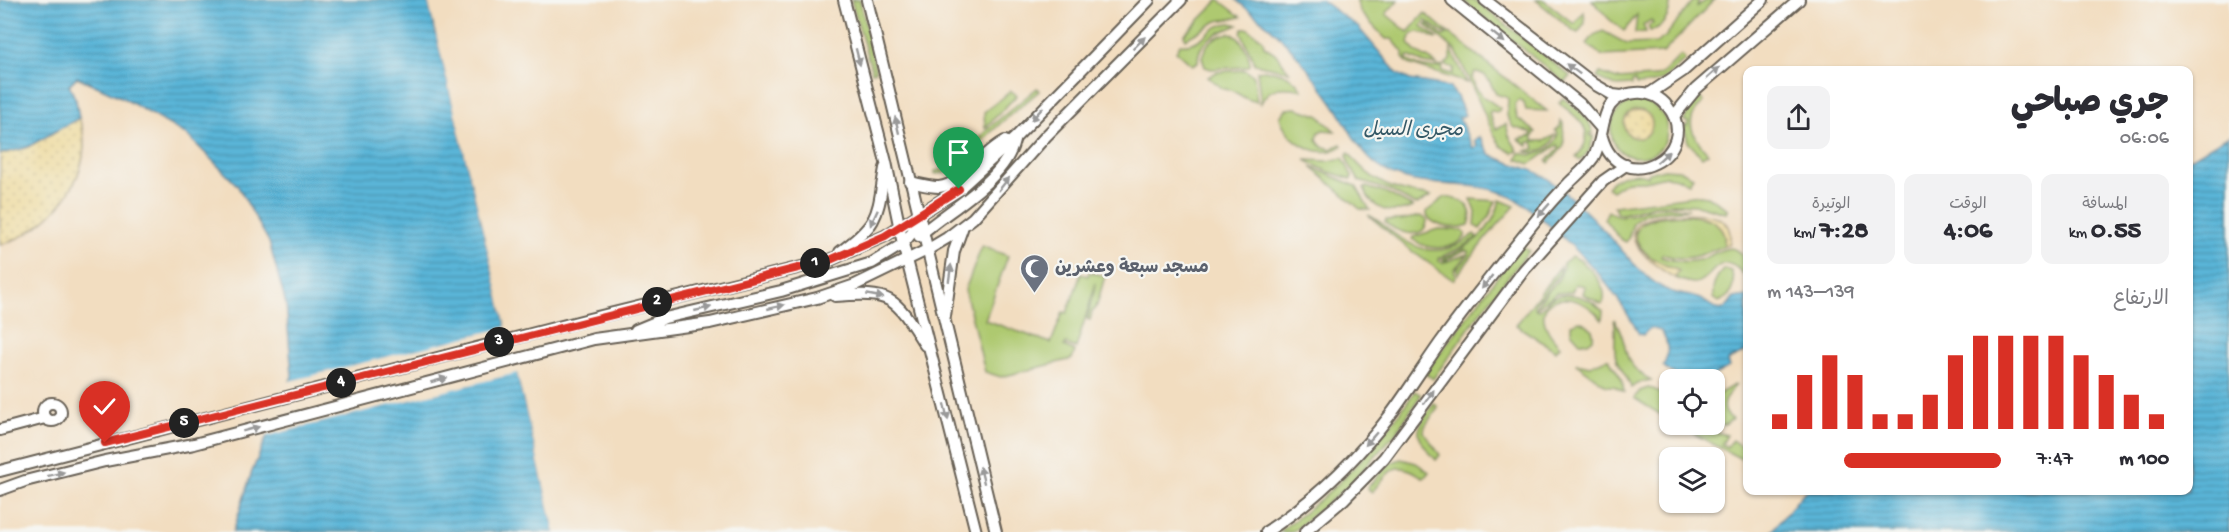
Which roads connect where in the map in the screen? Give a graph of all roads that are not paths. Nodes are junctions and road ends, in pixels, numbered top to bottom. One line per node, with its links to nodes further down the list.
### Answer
1 (844, 0): 14 (street, one-way to 14)
2 (867, 0): 16 (street, one-way to 2)
3 (1149, 0): 13 (street, one-way to 13)
4 (1181, 0): 18 (street, one-way to 4)
5 (1452, 0): 12 (street, one-way to 12)
6 (1485, 0): 10 (street, one-way to 6)
7 (1763, 0): 9 (street)
8 (1799, 0): 11 (street, one-way to 8)
9 (1649, 94): 10 (street); 11 (street)
10 (1622, 96): 12 (street)
11 (1674, 116): 15 (street, one-way to 11)
12 (1601, 133): 15 (street); 35 (street, one-way to 35)
13 (1015, 138): 16 (street); 17 (street); 20 (street)
14 (886, 162): 19 (street); 23 (street, one-way to 23)
15 (1626, 165): 36 (street, one-way to 15)
16 (910, 182): 17 (street)
17 (919, 216): 19 (street); 20 (street); 21 (street)
18 (964, 226): 22 (street); 26 (street, one-way to 18)
19 (900, 228): 21 (street); 23 (street)
20 (923, 232): 22 (street); 24 (street)
21 (903, 244): 24 (street); 27 (street, one-way to 21)
22 (927, 250): 24 (street); 26 (street)
23 (830, 260): 31 (street)
24 (907, 260): 25 (street); 28 (street)
25 (817, 298): 27 (street, one-way to 25); 28 (street, one-way to 28)
26 (944, 322): 34 (street, one-way to 26)
27 (628, 334): 32 (street, one-way to 27)
28 (931, 355): 33 (street, one-way to 33)
29 (45, 418): 30 (street)
30 (0, 430)
31 (0, 471)
32 (0, 490)
33 (976, 532)
34 (996, 532)
35 (1266, 532)
36 (1305, 532)

